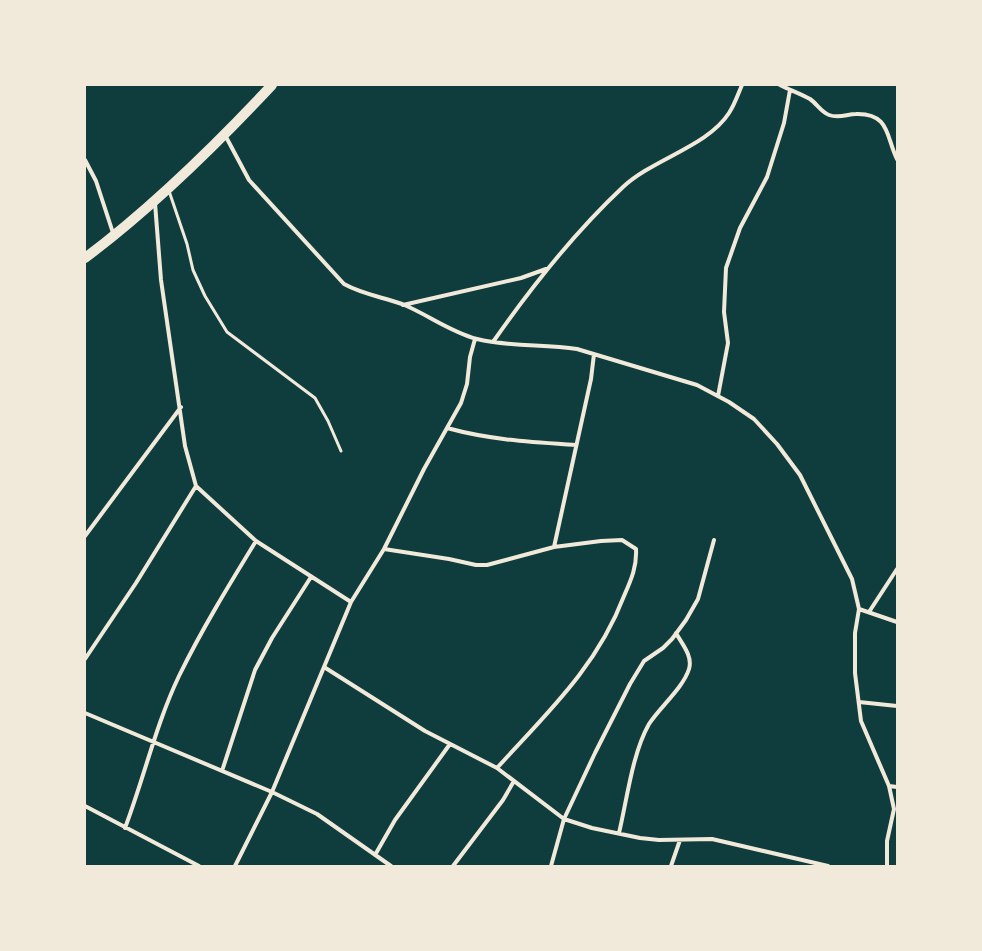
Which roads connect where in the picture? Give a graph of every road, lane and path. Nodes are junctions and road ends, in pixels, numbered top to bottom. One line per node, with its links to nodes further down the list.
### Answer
1 (272, 85): 5 (main road)
2 (742, 85): 12 (street)
3 (780, 85): 4 (street)
4 (790, 90): 6 (street); 17 (street)
5 (225, 134): 8 (main road); 13 (street)
6 (897, 159)
7 (85, 160): 10 (street)
8 (168, 189): 9 (main road); 21 (lane)
9 (155, 201): 10 (main road); 18 (street)
10 (114, 236): 11 (main road)
11 (85, 258)
12 (547, 268): 13 (street); 15 (street)
13 (403, 305): 14 (street)
14 (475, 339): 15 (street); 19 (street)
15 (493, 342): 16 (street)
16 (594, 354): 17 (street); 20 (street)
17 (718, 396): 31 (street)
18 (181, 407): 22 (street); 23 (street)
19 (447, 428): 20 (street); 27 (street)
20 (576, 444): 26 (street)
21 (341, 452)
22 (196, 486): 25 (street); 35 (street)
23 (85, 536)
24 (714, 540): 34 (street)
25 (256, 541): 29 (street); 40 (street)
26 (554, 547): 27 (street); 42 (street)
27 (384, 549): 30 (street)
28 (897, 569): 32 (street)
29 (312, 577): 30 (street); 43 (street)
30 (351, 602): 36 (street)
31 (859, 609): 32 (street); 37 (street)
32 (869, 612): 33 (street)
33 (897, 622)
34 (676, 633): 49 (street); 51 (street)
35 (85, 659)
36 (324, 667): 41 (street); 47 (street)
37 (859, 702): 38 (street); 45 (street)
38 (897, 706)
39 (85, 713): 40 (street)
40 (154, 741): 43 (street); 50 (street)
41 (450, 744): 42 (street); 53 (street)
42 (497, 768): 44 (street)
43 (222, 771): 47 (street)
44 (514, 782): 49 (street); 57 (street)
45 (889, 786): 46 (street); 61 (street)
46 (897, 787)
47 (272, 792): 53 (street); 55 (street)
48 (86, 809): 50 (street)
49 (564, 819): 51 (street); 58 (street)
50 (125, 828): 54 (street)
51 (619, 834): 52 (street)
52 (680, 840): 59 (street); 60 (street)
53 (375, 855): 56 (street)
54 (199, 866)
55 (235, 866)
56 (391, 866)
57 (453, 866)
58 (551, 866)
59 (671, 866)
60 (828, 866)
61 (887, 866)

